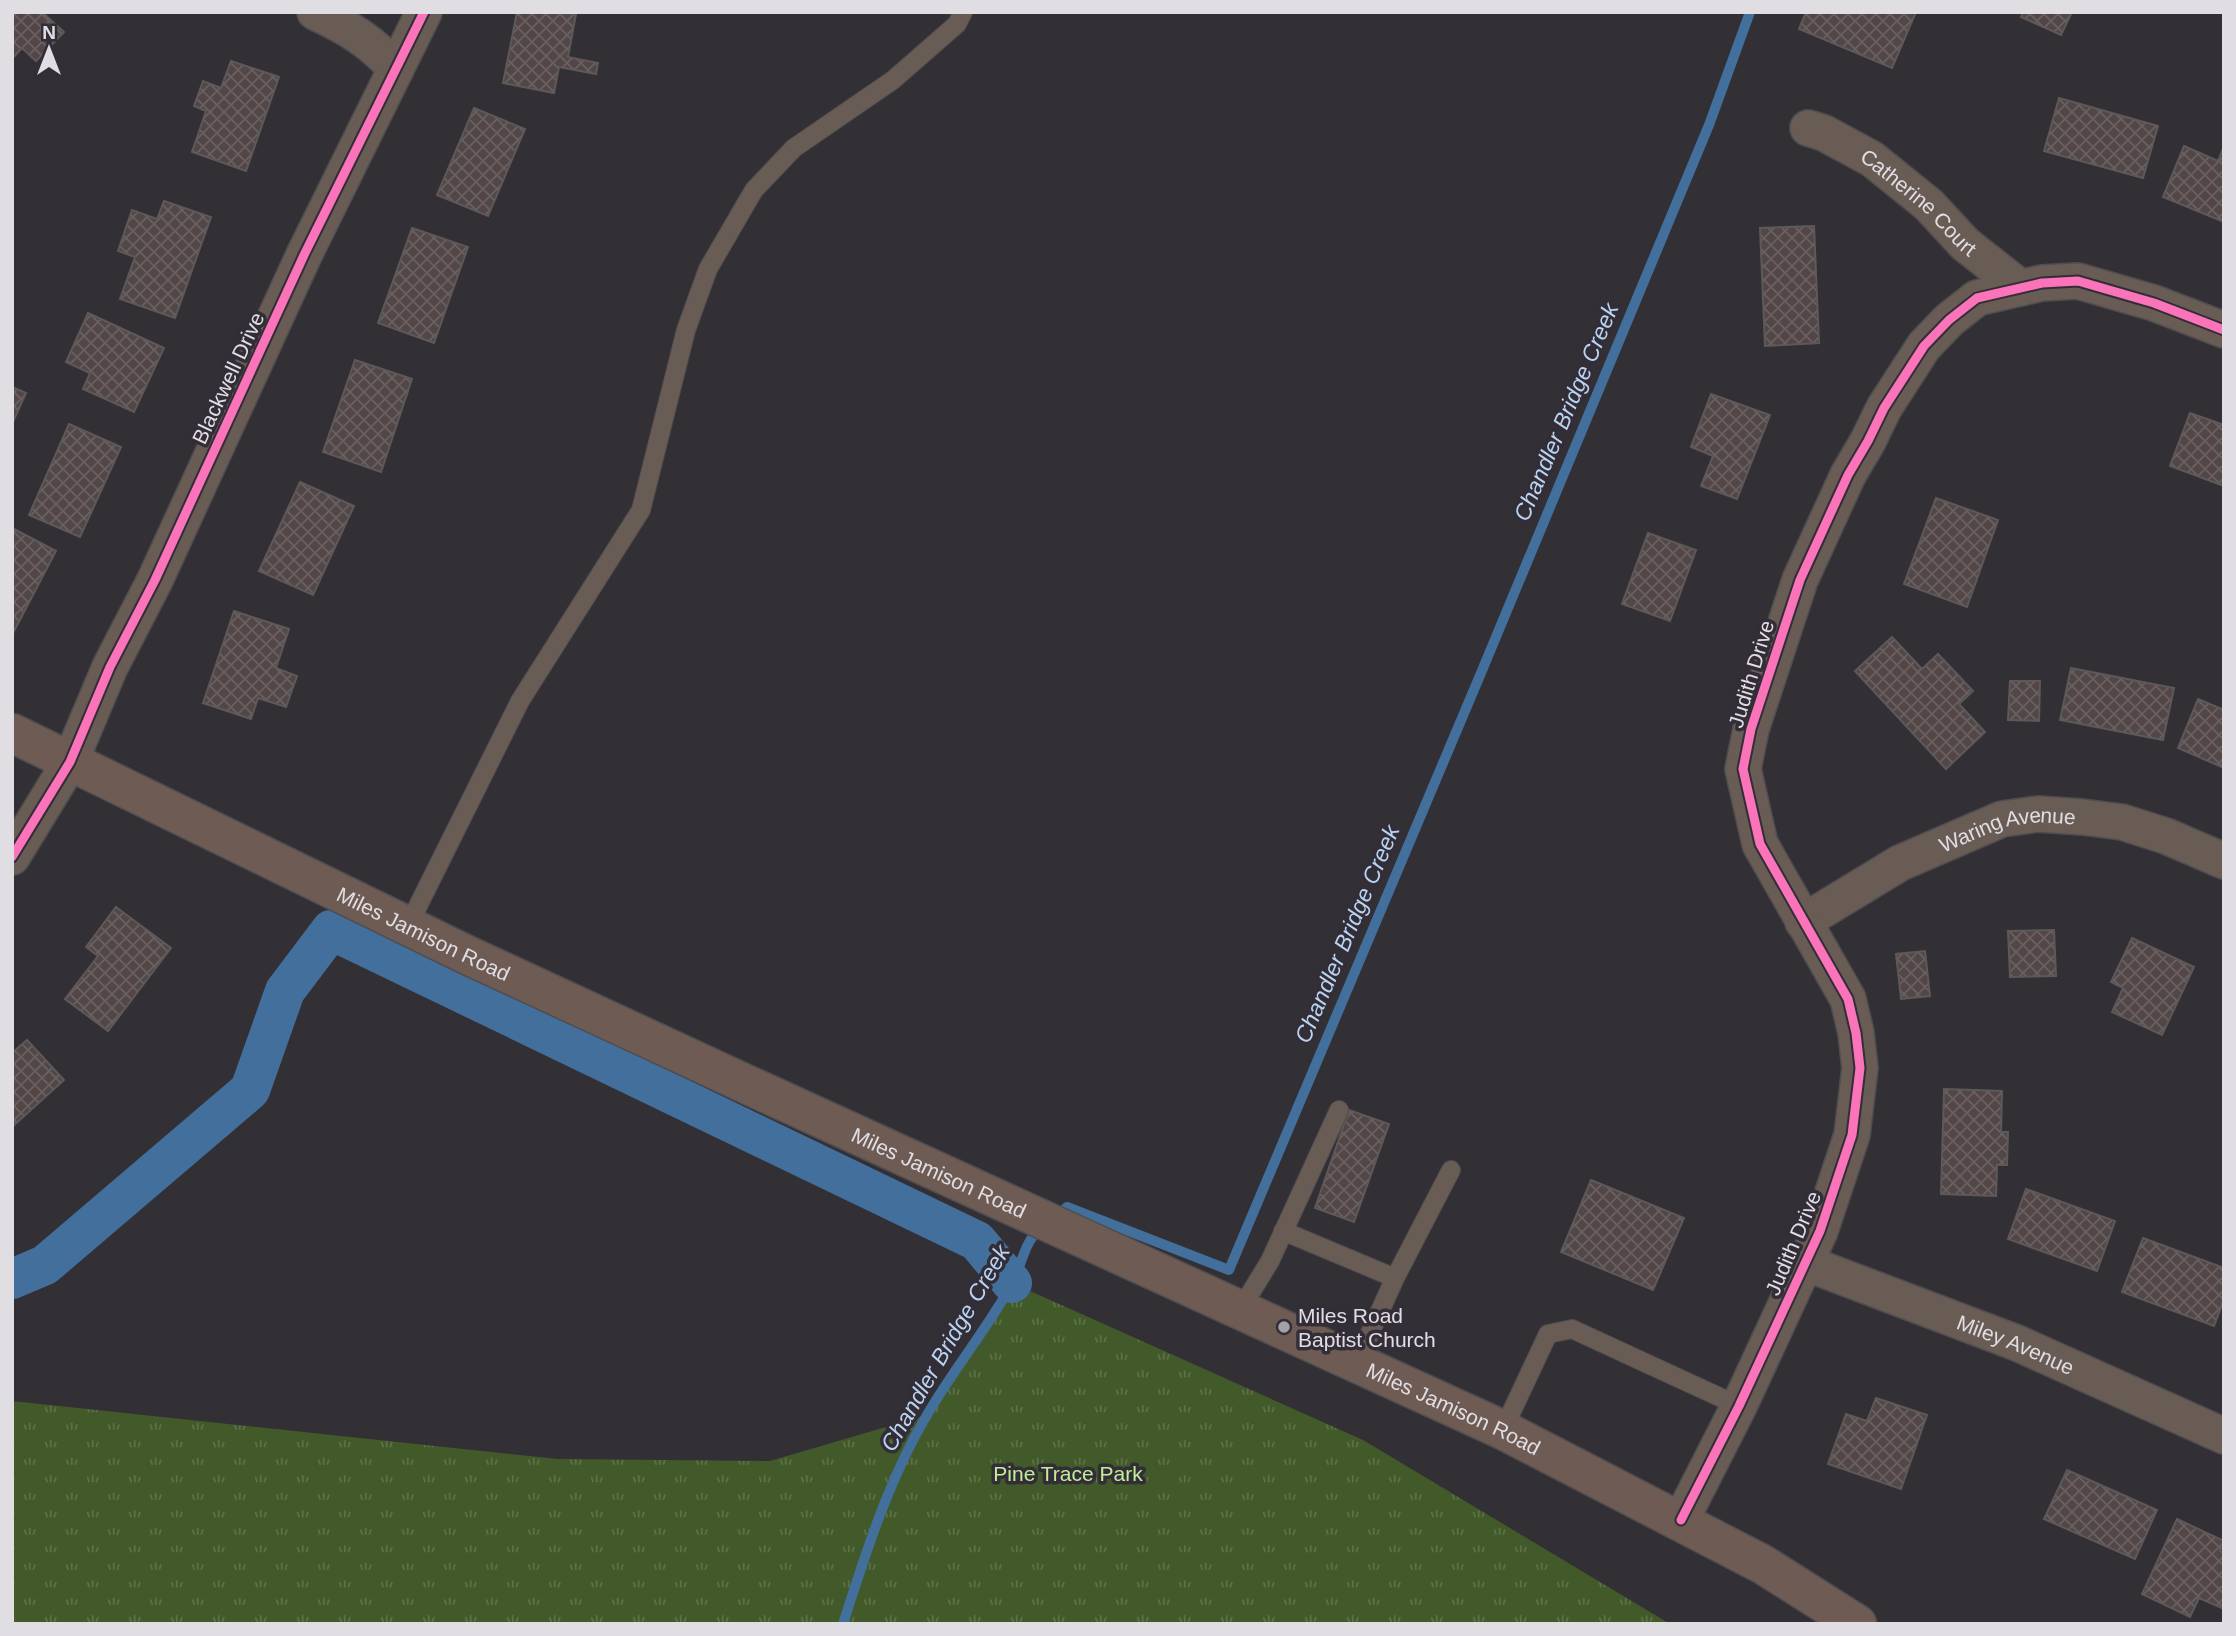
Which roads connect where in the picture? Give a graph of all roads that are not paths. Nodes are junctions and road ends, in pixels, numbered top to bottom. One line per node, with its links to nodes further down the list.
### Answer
1 (315, 12): 4 (street)
2 (424, 12): 4 (street, Blackwell Drive)
3 (963, 12): 13 (lane)
4 (396, 69): 9 (street, Blackwell Drive)
5 (1808, 128): 6 (street, Catherine Court)
6 (2021, 288): 7 (street, Judith Drive); 12 (street, Judith Drive)
7 (2224, 330)
8 (12, 733): 9 (main road, Miles Jamison Road)
9 (70, 762): 10 (street, Blackwell Drive); 13 (main road, Miles Jamison Road)
10 (12, 857)
11 (2224, 861): 12 (street, Waring Avenue)
12 (1803, 922): 17 (street, Judith Drive)
13 (408, 926): 19 (main road, Miles Jamison Road)
14 (1339, 1110): 16 (lane)
15 (1451, 1171): 18 (lane)
16 (1283, 1231): 18 (lane); 19 (lane)
17 (1803, 1262): 21 (street, Judith Drive); 23 (street, Miley Avenue)
18 (1395, 1278): 20 (lane)
19 (1240, 1310): 20 (main road, Miles Jamison Road)
20 (1356, 1364): 22 (main road, Miles Jamison Road)
21 (1739, 1406): 22 (lane); 24 (street, Judith Drive)
22 (1503, 1430): 24 (main road, Miles Jamison Road)
23 (2224, 1436)
24 (1681, 1520): 25 (main road, Miles Jamison Road)
25 (1857, 1624)

